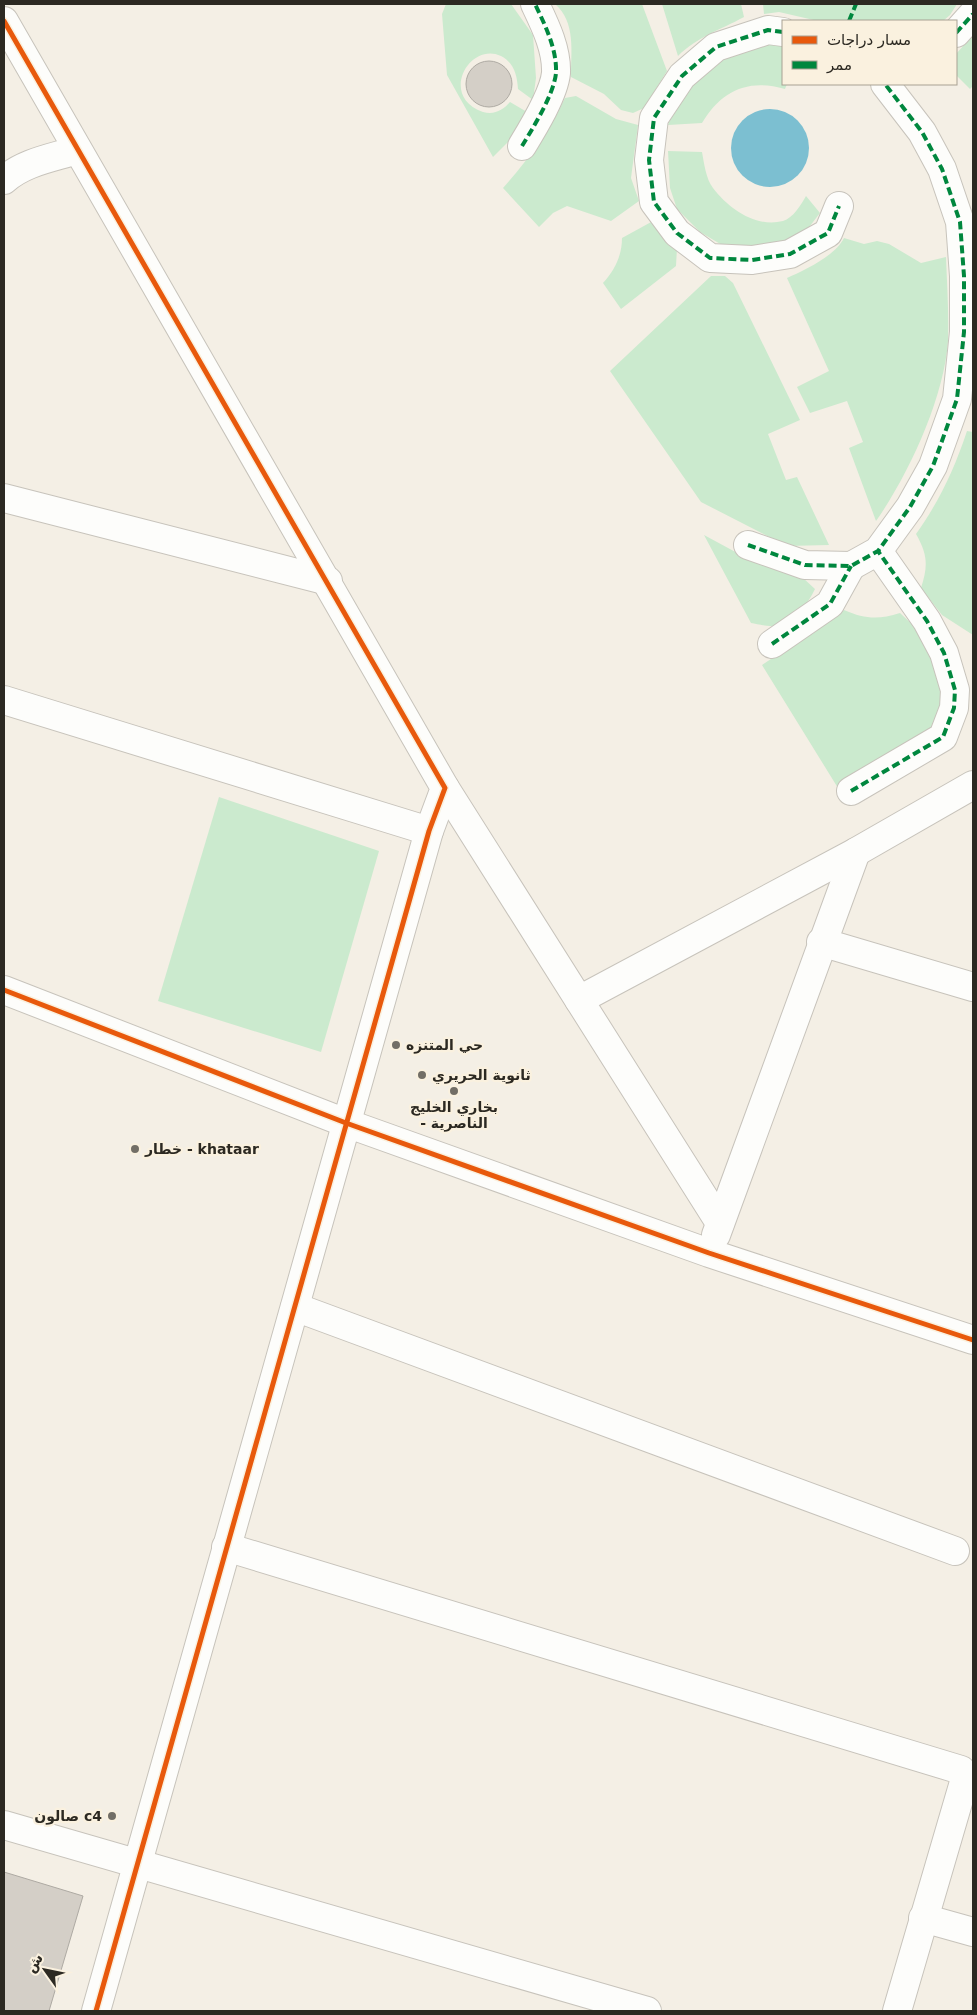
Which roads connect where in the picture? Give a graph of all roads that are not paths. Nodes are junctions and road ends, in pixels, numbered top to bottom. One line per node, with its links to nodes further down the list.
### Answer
1 (535, 4): 7 (street)
2 (973, 14): 5 (street)
3 (4, 21): 8 (street)
4 (782, 32): 10 (street)
5 (957, 32)
6 (889, 85): 11 (street)
7 (522, 146)
8 (78, 150): 9 (street); 16 (street)
9 (4, 180)
10 (839, 206)
11 (967, 235): 14 (street)
12 (4, 498): 16 (street)
13 (748, 545): 15 (street)
14 (878, 551): 15 (street); 21 (street)
15 (850, 566): 17 (street)
16 (328, 581): 20 (street)
17 (772, 644)
18 (4, 700): 22 (street)
19 (973, 785): 23 (street)
20 (445, 788): 22 (street); 27 (street)
21 (851, 791)
22 (429, 831): 28 (street)
23 (856, 852): 24 (street); 27 (street)
24 (821, 942): 25 (street); 29 (street)
25 (973, 987)
26 (4, 990): 28 (street)
27 (579, 1000): 29 (street)
28 (346, 1123): 30 (street); 31 (street)
29 (720, 1224): 30 (street)
30 (709, 1253): 32 (street)
31 (295, 1307): 33 (street); 34 (street)
32 (973, 1340)
33 (226, 1547): 36 (street); 37 (street)
34 (955, 1550)
35 (4, 1825): 36 (street)
36 (137, 1864): 39 (street); 40 (street)
37 (923, 1918): 38 (street); 41 (street)
38 (973, 1932)
39 (96, 2011)
40 (647, 2011)
41 (897, 2011)

